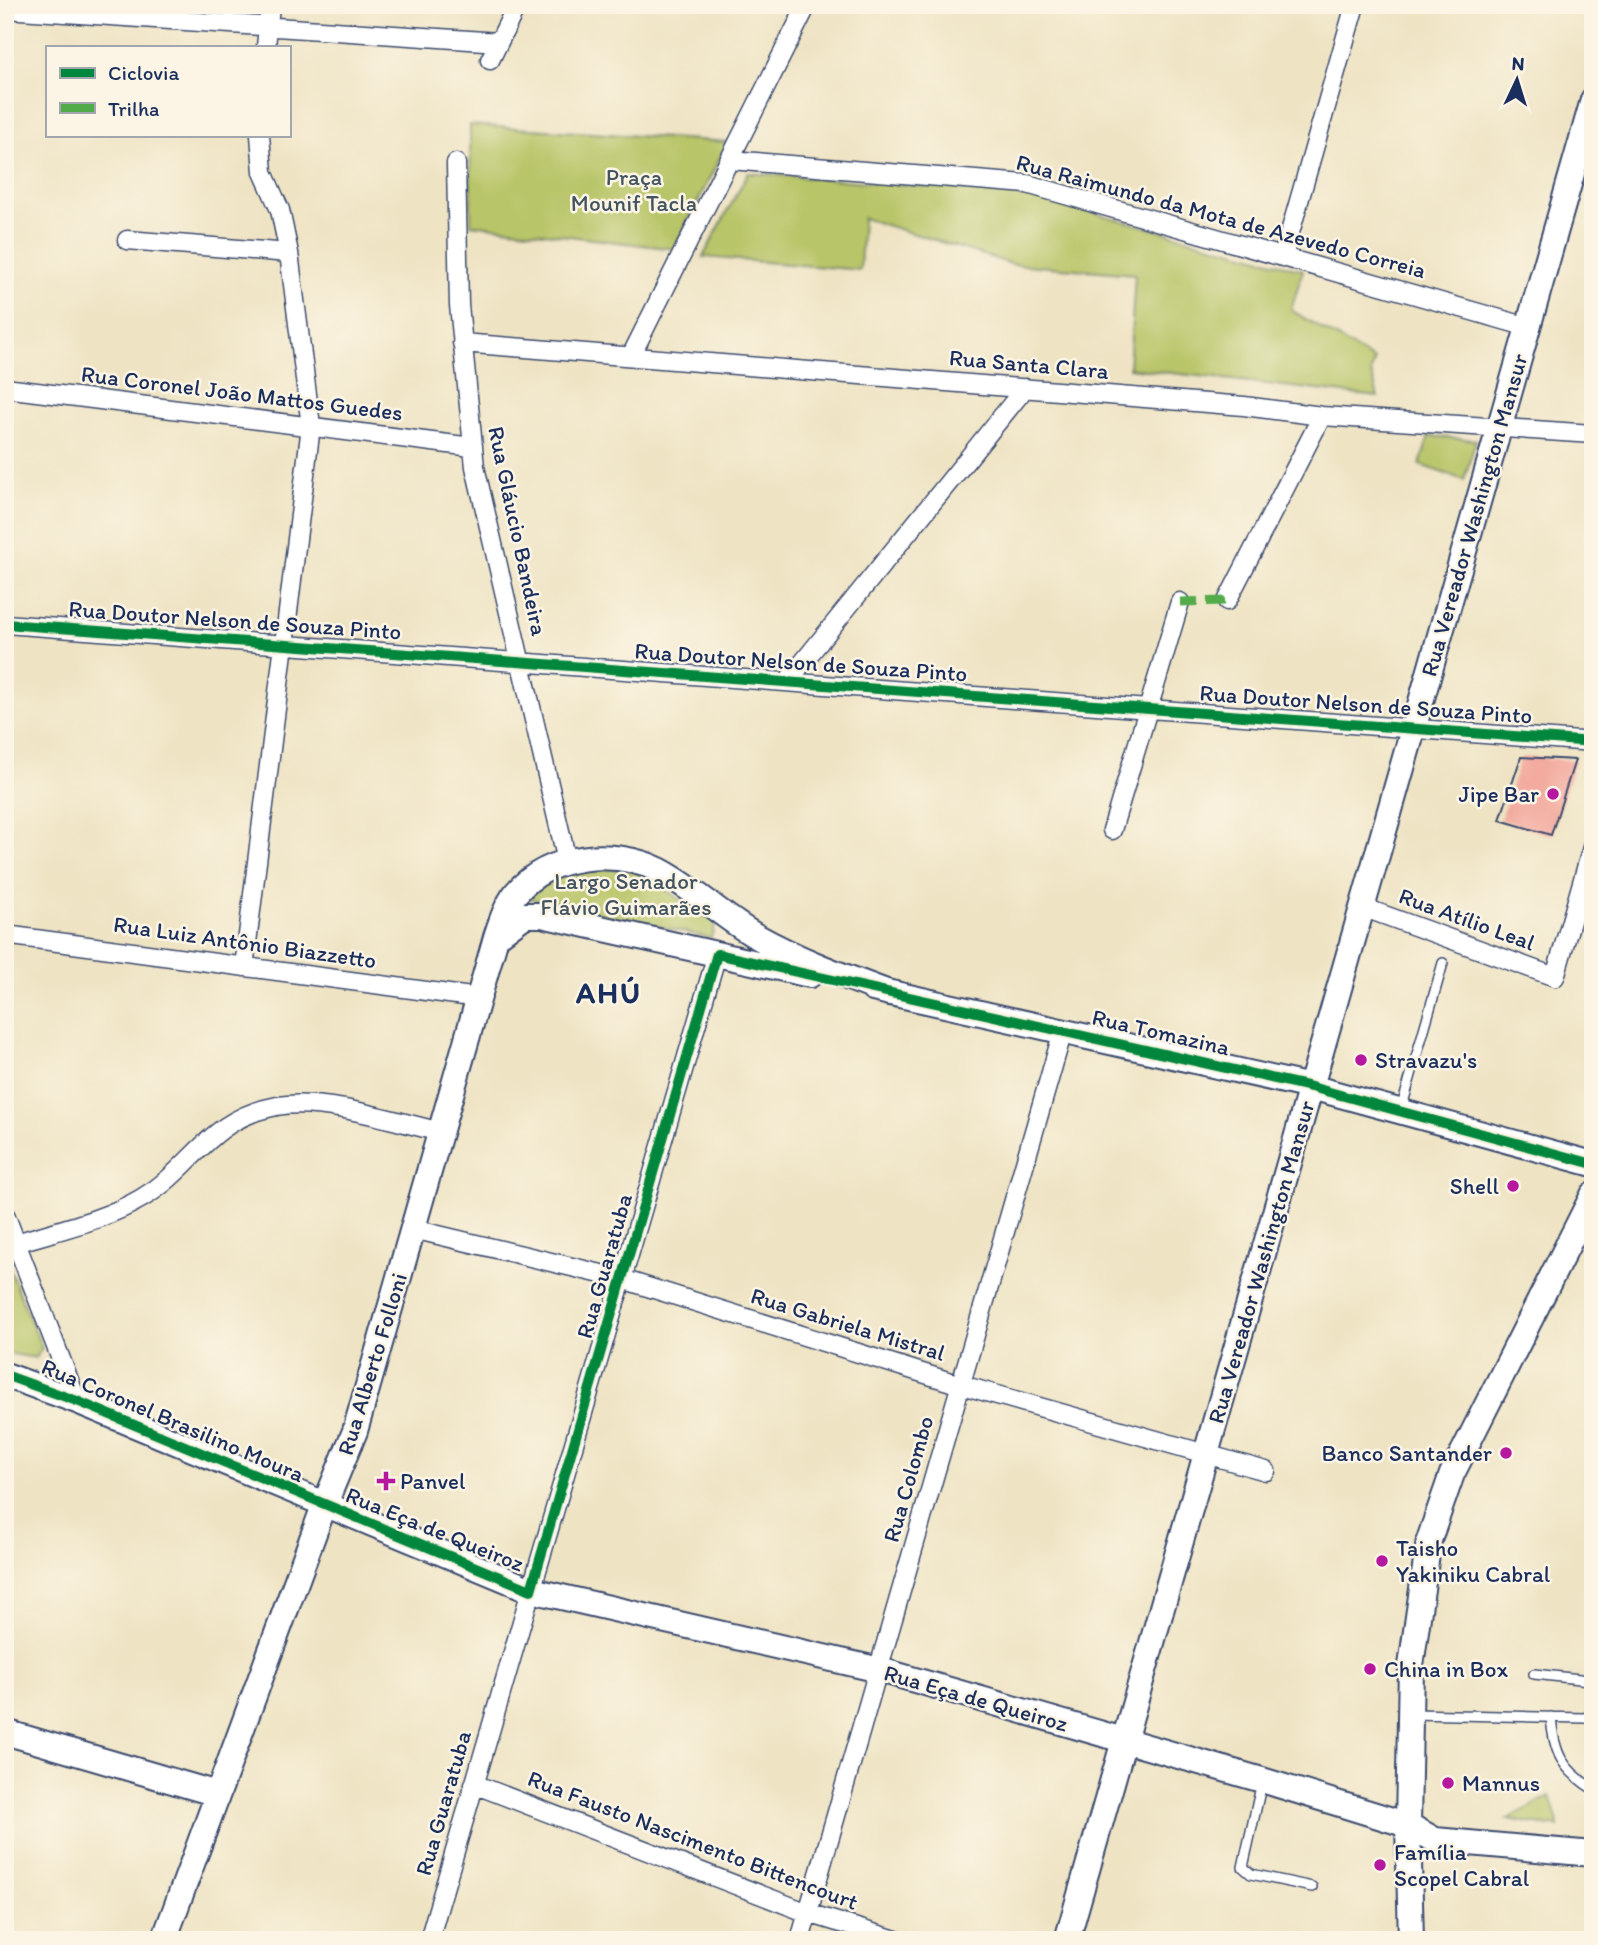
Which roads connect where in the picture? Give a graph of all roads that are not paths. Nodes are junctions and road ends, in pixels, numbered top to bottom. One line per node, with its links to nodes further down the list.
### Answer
1 (270, 5): 6 (street)
2 (517, 5): 7 (street)
3 (807, 5): 12 (street)
4 (1355, 5): 16 (street)
5 (5, 9): 6 (street)
6 (268, 27): 7 (street); 8 (street)
7 (499, 41): 9 (street)
8 (267, 46)
9 (490, 60)
10 (1593, 100): 17 (main road, Rua Vereador Washington Mansur)
11 (260, 136): 15 (street)
12 (730, 160): 16 (street, Rua Raimundo da Mota de Azevedo Correia); 19 (street)
13 (456, 163): 18 (street, Rua Gláucio Bandeira)
14 (127, 240): 15 (street)
15 (289, 253): 23 (street)
16 (1283, 257): 17 (street, Rua Raimundo da Mota de Azevedo Correia)
17 (1528, 327): 24 (main road, Rua Vereador Washington Mansur)
18 (462, 343): 19 (street, Rua Santa Clara); 26 (street, Rua Gláucio Bandeira)
19 (631, 356): 21 (street, Rua Santa Clara)
20 (5, 388): 23 (street, Rua Coronel João Mattos Guedes)
21 (1025, 388): 22 (street, Rua Santa Clara); 32 (street)
22 (1322, 416): 24 (street, Rua Santa Clara); 27 (street)
23 (311, 426): 26 (street, Rua Coronel João Mattos Guedes); 30 (street)
24 (1499, 428): 25 (street, Rua Santa Clara); 34 (main road, Rua Vereador Washington Mansur)
25 (1593, 434)
26 (472, 447): 31 (street, Rua Gláucio Bandeira)
27 (1227, 601)
28 (1180, 602): 33 (street)
29 (5, 624): 30 (street, Rua Doutor Nelson de Souza Pinto)
30 (284, 645): 31 (street, Rua Doutor Nelson de Souza Pinto); 45 (street)
31 (521, 663): 32 (street, Rua Doutor Nelson de Souza Pinto); 38 (street, Rua Gláucio Bandeira)
32 (787, 682): 33 (street, Rua Doutor Nelson de Souza Pinto)
33 (1148, 709): 34 (street, Rua Doutor Nelson de Souza Pinto); 36 (street)
34 (1413, 729): 35 (street, Rua Doutor Nelson de Souza Pinto); 39 (main road, Rua Vereador Washington Mansur)
35 (1593, 742)
36 (1112, 830)
37 (1593, 844): 39 (street, Rua Atílio Leal)
38 (567, 861): 40 (main road, Rua Tomazina); 42 (main road, Rua Tomazina)
39 (1362, 907): 49 (main road, Rua Vereador Washington Mansur)
40 (720, 912): 43 (main road); 46 (main road, Rua Tomazina)
41 (5, 935): 45 (street, Rua Luiz Antônio Biazzetto)
42 (496, 937): 43 (main road, Rua Tomazina); 47 (main road, Rua Alberto Folloni)
43 (717, 954): 46 (main road, Rua Tomazina); 57 (street, Rua Guaratuba)
44 (1443, 963): 50 (lane)
45 (244, 967): 47 (street, Rua Luiz Antônio Biazzetto)
46 (889, 993): 48 (main road, Rua Tomazina)
47 (479, 998): 51 (main road, Rua Alberto Folloni)
48 (1063, 1031): 49 (main road, Rua Tomazina); 59 (street, Rua Colombo)
49 (1311, 1087): 50 (main road, Rua Tomazina); 61 (main road, Rua Vereador Washington Mansur)
50 (1401, 1112): 52 (main road, Rua Tomazina)
51 (441, 1132): 55 (main road, Rua Alberto Folloni); 56 (street)
52 (1593, 1164)
53 (1593, 1195): 68 (main road)
54 (5, 1214): 56 (street)
55 (413, 1229): 57 (street, Rua Gabriela Mistral); 63 (main road, Rua Alberto Folloni)
56 (16, 1243): 60 (street)
57 (622, 1279): 59 (street, Rua Gabriela Mistral); 64 (street, Rua Guaratuba)
58 (5, 1375): 60 (main road, Rua Coronel Brasilino Moura)
59 (961, 1385): 61 (street, Rua Gabriela Mistral); 65 (street, Rua Colombo)
60 (77, 1401): 63 (main road, Rua Coronel Brasilino Moura)
61 (1206, 1454): 62 (street, Rua Gabriela Mistral); 72 (main road, Rua Vereador Washington Mansur)
62 (1266, 1471)
63 (324, 1506): 64 (main road, Rua Eça de Queiroz); 76 (main road, Rua Alberto Folloni)
64 (531, 1590): 65 (main road, Rua Eça de Queiroz); 74 (street, Rua Guaratuba)
65 (880, 1670): 72 (main road, Rua Eça de Queiroz); 80 (street, Rua Colombo)
66 (1534, 1674): 67 (lane)
67 (1593, 1684)
68 (1409, 1714): 70 (lane); 77 (main road)
69 (1593, 1715): 70 (lane)
70 (1551, 1717): 75 (lane)
71 (5, 1732): 76 (main road)
72 (1124, 1742): 73 (main road, Rua Eça de Queiroz); 85 (main road, Rua Vereador Washington Mansur)
73 (1262, 1780): 77 (main road, Rua Eça de Queiroz); 79 (lane)
74 (474, 1784): 80 (street, Rua Fausto Nascimento Bittencourt); 82 (street, Rua Guaratuba)
75 (1593, 1789)
76 (217, 1794): 81 (main road, Rua Alberto Folloni)
77 (1408, 1825): 78 (main road, Rua Eça de Queiroz); 86 (main road)
78 (1593, 1854)
79 (1312, 1887)
80 (808, 1913): 83 (street, Rua Colombo); 84 (street, Rua Fausto Nascimento Bittencourt)
81 (164, 1940)
82 (429, 1940)
83 (800, 1940)
84 (896, 1940)
85 (1067, 1940)
86 (1411, 1940)

